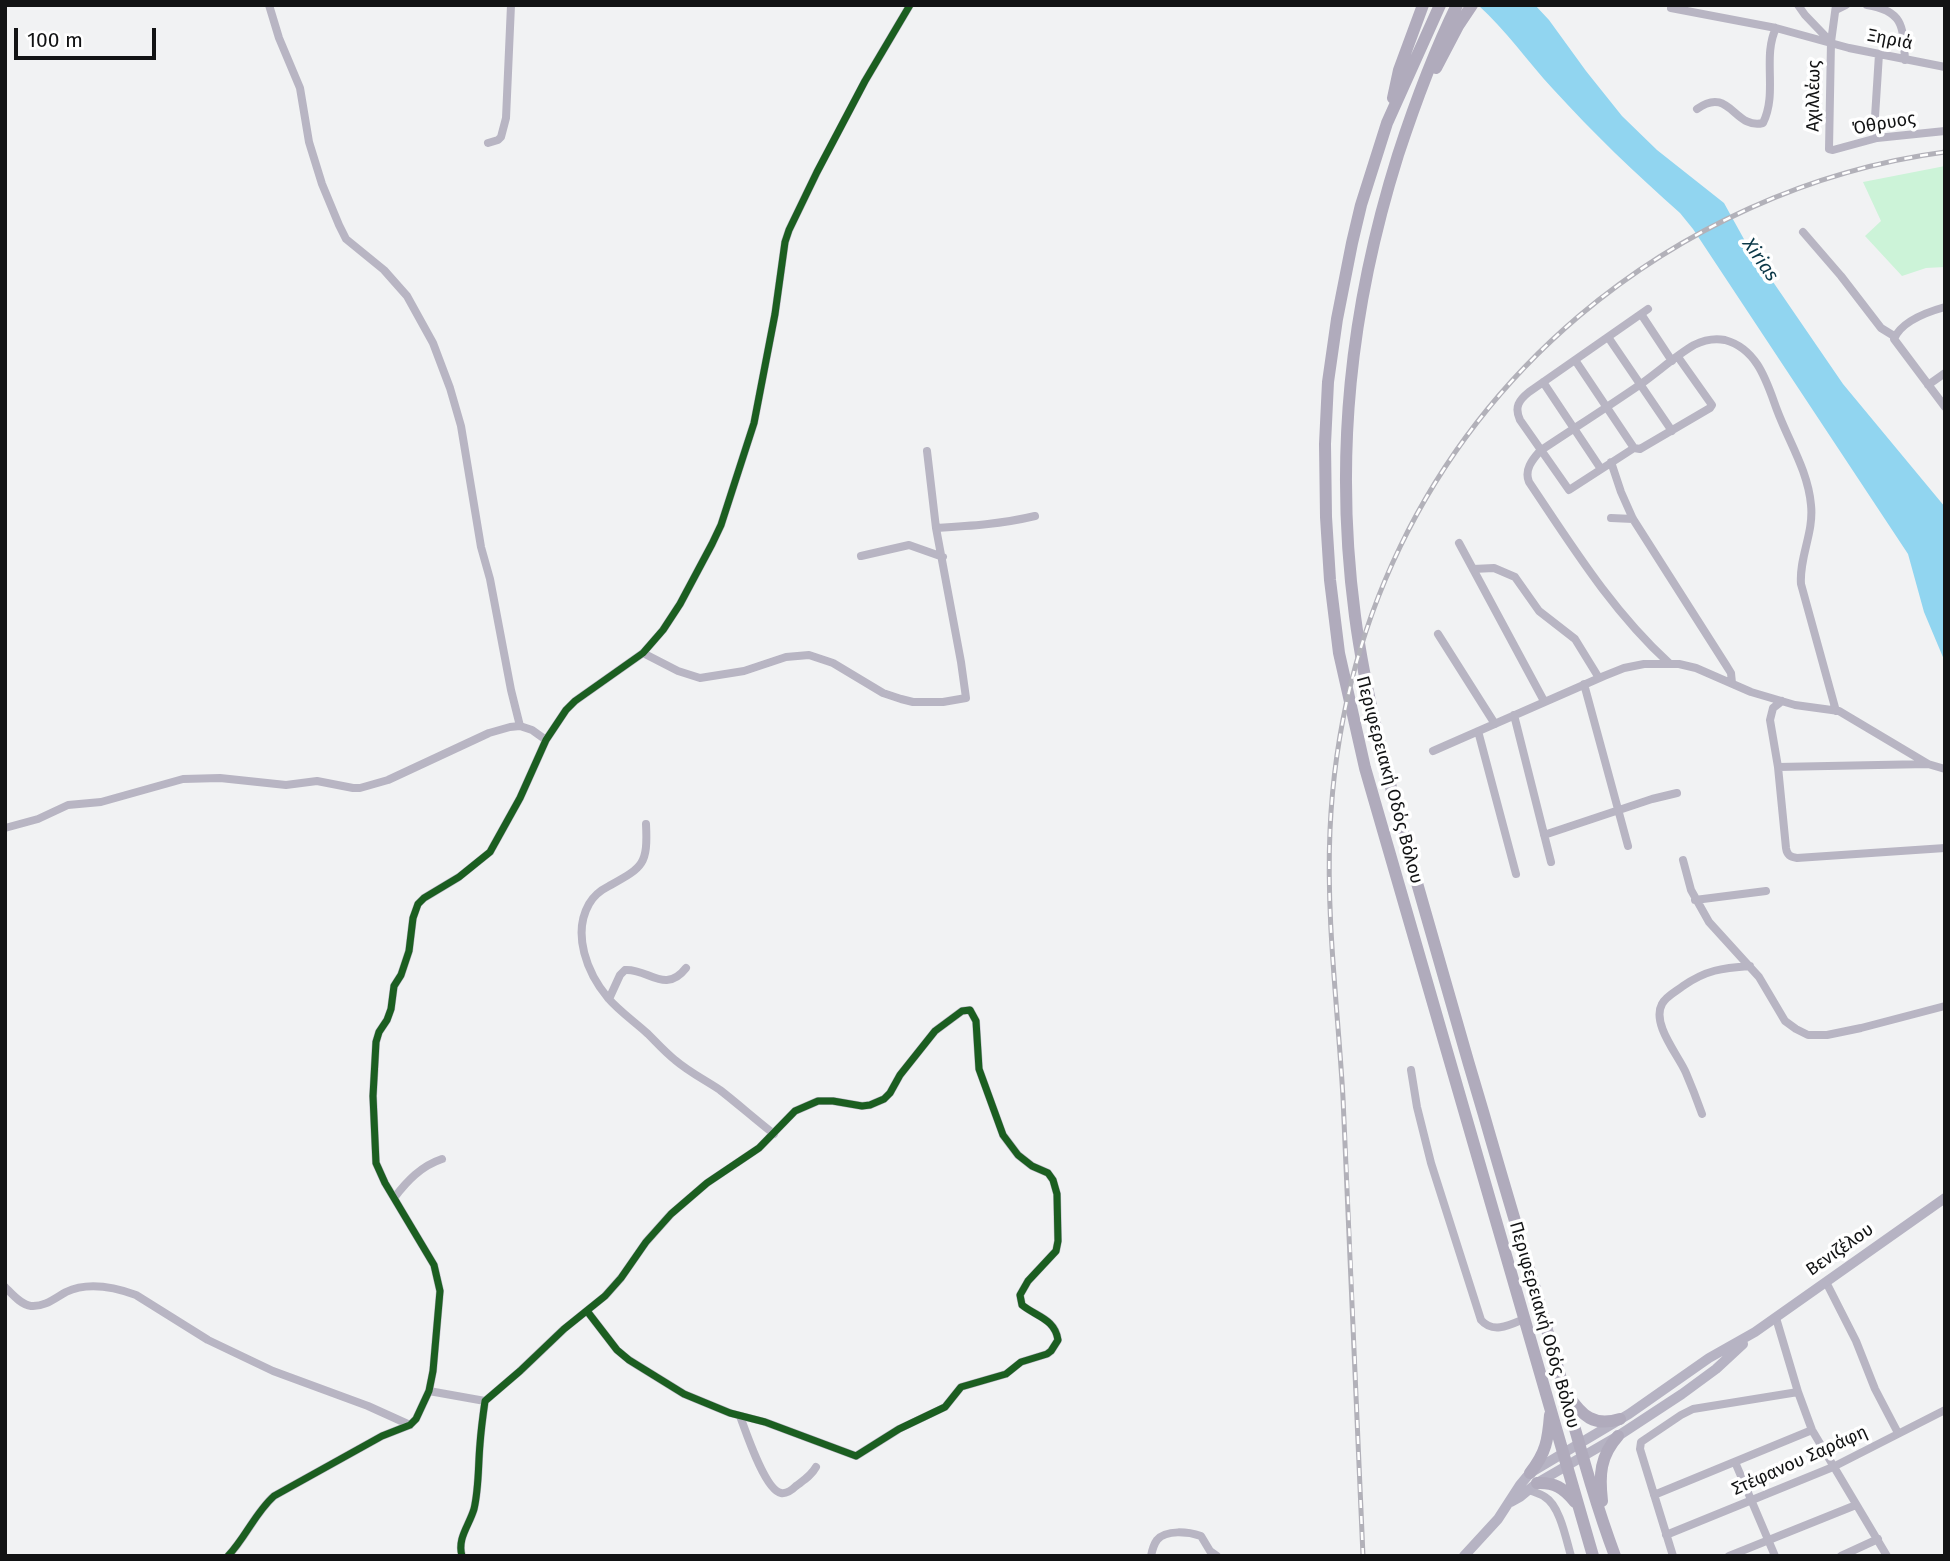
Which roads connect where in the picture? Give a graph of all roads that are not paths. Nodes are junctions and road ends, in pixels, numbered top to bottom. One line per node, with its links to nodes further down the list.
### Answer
1 (269, 5): 61 (street)
2 (512, 5): 21 (street)
3 (910, 5): 51 (street)
4 (1423, 5): 18 (main road)
5 (1440, 5): 18 (main road, Περιφερειακή Οδός Βόλου)
6 (1798, 5): 13 (street)
7 (1846, 5): 11 (street)
8 (1867, 5): 15 (street)
9 (1466, 7): 96 (main road, Περιφερειακή Οδός Βόλου)
10 (1671, 8): 12 (street, Ξηριά)
11 (1836, 8): 13 (street, Αχιλλέως)
12 (1776, 28): 13 (street, Ξηριά); 17 (street)
13 (1830, 42): 14 (street, Ξηριά); 22 (street, Αχιλλέως)
14 (1879, 54): 15 (street, Ξηριά); 20 (street)
15 (1905, 60): 16 (street, Ξηριά)
16 (1945, 67)
17 (1697, 109)
18 (1387, 123): 94 (main road, Περιφερειακή Οδός Βόλου)
19 (1945, 131): 20 (street, Όθρυος)
20 (1877, 138): 22 (street, Όθρυος)
21 (488, 144)
22 (1830, 150)
23 (1803, 232): 25 (street)
24 (1945, 307): 25 (street)
25 (1894, 336): 32 (street)
26 (1608, 337): 27 (street); 28 (street); 31 (street)
27 (1675, 359): 31 (street); 36 (street); 58 (street)
28 (1575, 360): 30 (street); 33 (street)
29 (1945, 373): 32 (street)
30 (1544, 382): 35 (street); 38 (street)
31 (1640, 384): 33 (street); 36 (street)
32 (1927, 385): 34 (street)
33 (1607, 407): 35 (street); 37 (street)
34 (1945, 407)
35 (1574, 429): 38 (street); 41 (street)
36 (1672, 431): 37 (street)
37 (1634, 447): 40 (street)
38 (1540, 451): 41 (street); 52 (street)
39 (927, 452): 45 (street)
40 (1611, 462): 41 (street); 44 (street)
41 (1601, 469)
42 (1035, 516): 45 (street)
43 (1611, 518): 44 (street)
44 (1633, 520): 55 (street)
45 (936, 528): 48 (street)
46 (1459, 543): 49 (street)
47 (861, 556): 48 (street)
48 (943, 556): 51 (street)
49 (1473, 569): 53 (street); 56 (street)
50 (1438, 634): 60 (street)
51 (642, 653): 63 (street)
52 (1669, 663): 53 (street); 55 (street)
53 (1599, 678): 54 (street)
54 (1584, 684): 56 (street); 69 (street)
55 (1732, 684): 57 (street)
56 (1544, 701): 59 (street)
57 (1782, 701): 58 (street); 66 (street)
58 (1836, 711): 65 (street)
59 (1514, 715): 60 (street); 72 (street)
60 (1495, 724): 62 (street)
61 (520, 726): 63 (street); 71 (street)
62 (1478, 731): 64 (street); 77 (street)
63 (546, 740): 88 (street)
64 (1433, 751)
65 (1928, 764): 66 (street); 67 (street)
66 (1778, 767): 74 (street)
67 (1945, 769)
68 (1677, 793): 69 (street)
69 (1618, 810): 72 (street); 73 (street)
70 (646, 824): 82 (street)
71 (5, 828)
72 (1545, 835): 76 (street)
73 (1628, 846)
74 (1945, 848)
75 (1683, 860): 79 (street)
76 (1551, 862)
77 (1516, 874)
78 (1766, 891): 79 (street)
79 (1695, 900): 80 (street)
80 (1750, 967): 83 (street); 85 (street)
81 (686, 968): 82 (street)
82 (609, 999): 86 (street)
83 (1945, 1006)
84 (1411, 1070): 94 (street)
85 (1702, 1114)
86 (774, 1134): 92 (street); 102 (street)
87 (442, 1160): 88 (street)
88 (394, 1198): 97 (street)
89 (1945, 1198): 90 (main road, Βενιζέλου)
90 (1826, 1282): 93 (main road, Βενιζέλου); 106 (street)
91 (5, 1287): 104 (street)
92 (587, 1311): 99 (street); 102 (street)
93 (1776, 1318): 95 (main road, Βενιζέλου); 98 (street)
94 (1524, 1319): 100 (main road, Περιφερειακή Οδός Βόλου)
95 (1755, 1332): 103 (main road, Βενιζέλου); 107 (main road, Βενιζέλου)
96 (1564, 1389): 103 (main road); 108 (main road, Περιφερειακή Οδός Βόλου)
97 (429, 1391): 99 (street); 104 (street)
98 (1798, 1392): 105 (street); 114 (street)
99 (485, 1401): 124 (street)
100 (1550, 1407): 109 (main road, Περιφερειακή Οδός Βόλου); 113 (main road)
101 (1945, 1410): 106 (street, Στέφανου Σαράφη)
102 (740, 1416): 111 (street)
103 (1620, 1419): 108 (main road, Βενιζέλου)
104 (410, 1425): 123 (street)
105 (1812, 1430): 110 (street); 112 (street)
106 (1898, 1433): 112 (street, Στέφανου Σαράφη)
107 (1618, 1436): 108 (main road, Βενιζέλου); 119 (main road)
108 (1581, 1450): 109 (main road); 119 (main road, Περιφερειακή Οδός Βόλου)
109 (1565, 1459): 113 (main road); 118 (main road, Περιφερειακή Οδός Βόλου)
110 (1735, 1462): 114 (street); 115 (street)
111 (816, 1467)
112 (1833, 1467): 115 (street, Στέφανου Σαράφη); 117 (street)
113 (1532, 1482): 116 (main road); 116 (main road); 118 (main road); 128 (street)
114 (1654, 1494): 120 (street)
115 (1751, 1501): 120 (street, Στέφανου Σαράφη); 122 (street)
116 (1509, 1503): 127 (main road)
117 (1856, 1505): 121 (street); 122 (street)
118 (1578, 1508): 129 (main road, Περιφερειακή Οδός Βόλου)
119 (1606, 1532): 130 (main road)
120 (1666, 1535): 131 (street)
121 (1878, 1539): 134 (street); 135 (street)
122 (1769, 1541): 132 (street); 133 (street)
123 (228, 1556)
124 (462, 1556)
125 (1151, 1556): 126 (street)
126 (1217, 1556)
127 (1464, 1556)
128 (1571, 1556)
129 (1593, 1556)
130 (1615, 1556)
131 (1673, 1556)
132 (1729, 1556)
133 (1775, 1556)
134 (1841, 1556)
135 (1887, 1556)

